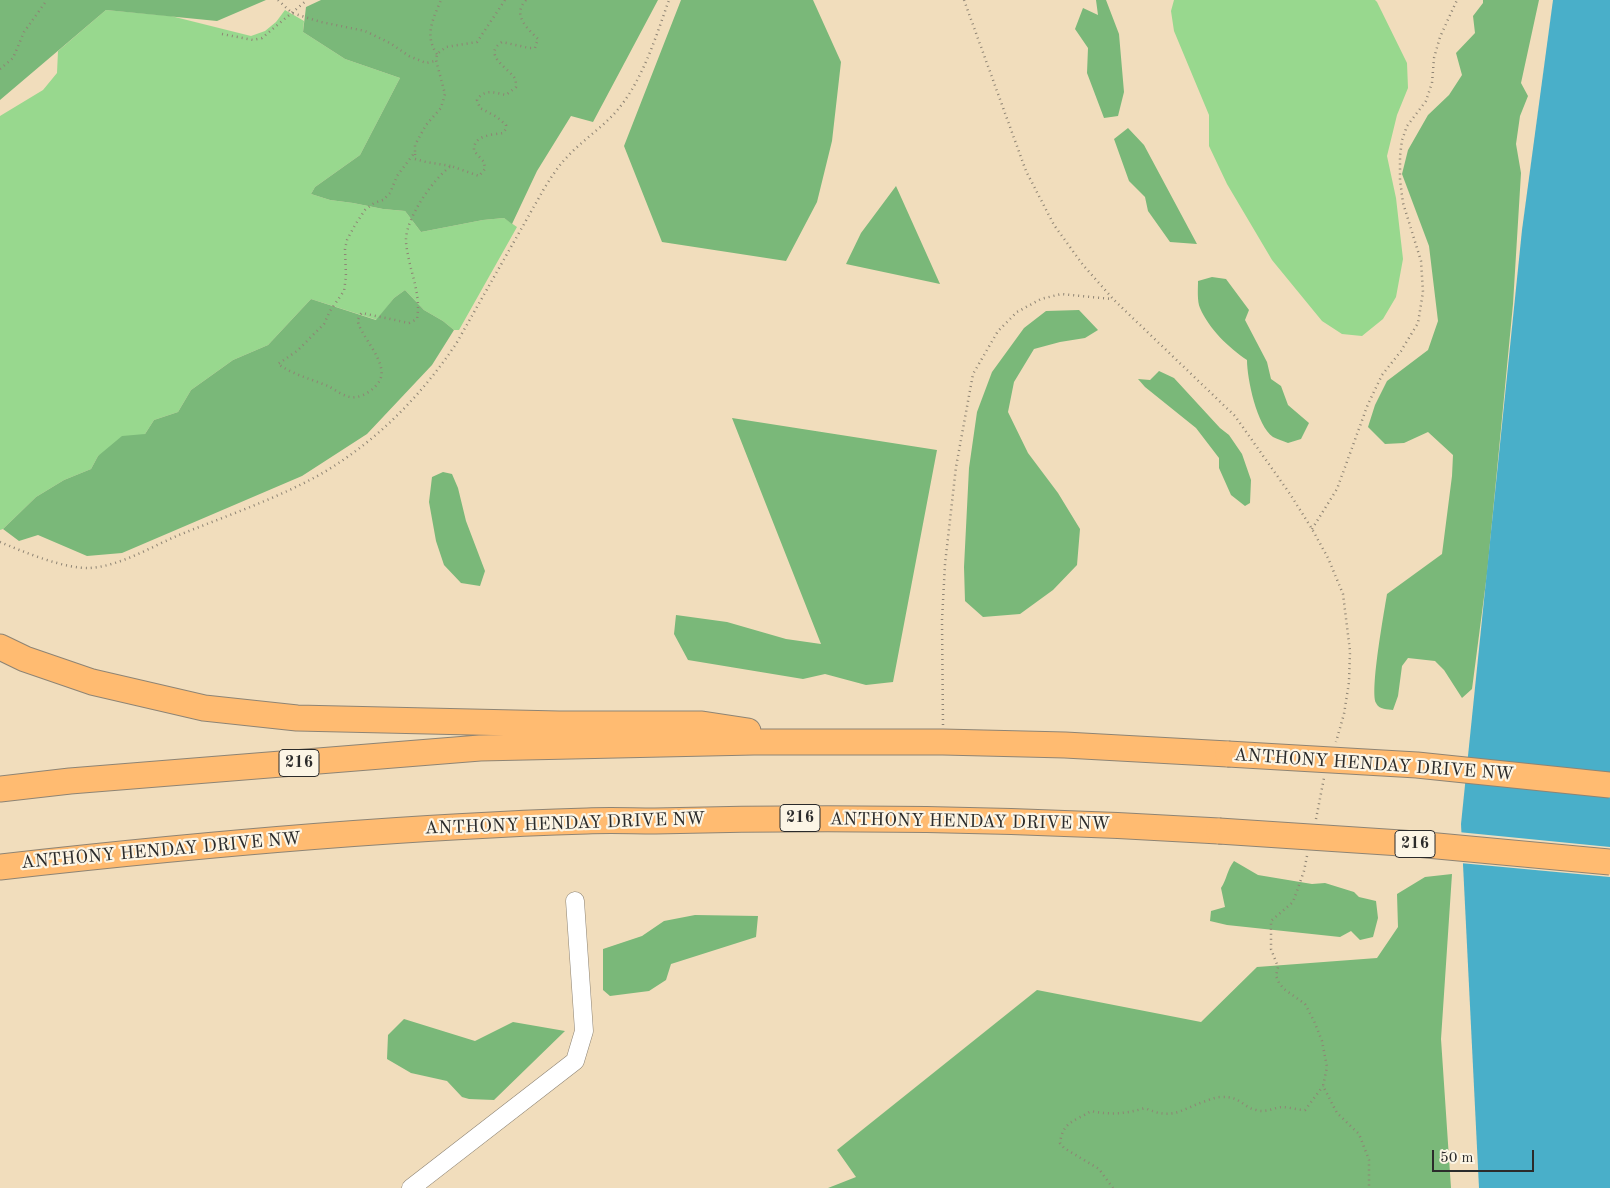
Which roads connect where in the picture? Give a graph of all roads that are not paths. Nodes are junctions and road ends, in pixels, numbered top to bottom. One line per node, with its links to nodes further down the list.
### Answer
1 (0, 647): 2 (highway)
2 (827, 742): 3 (highway, ANTHONY HENDAY DRIVE NW / 216, bridge); 4 (highway, ANTHONY HENDAY DRIVE NW / 216)
3 (1610, 785)
4 (0, 789)
5 (1610, 862): 6 (highway, ANTHONY HENDAY DRIVE NW / 216, bridge)
6 (0, 867)
7 (575, 901): 8 (lane)
8 (411, 1188)

